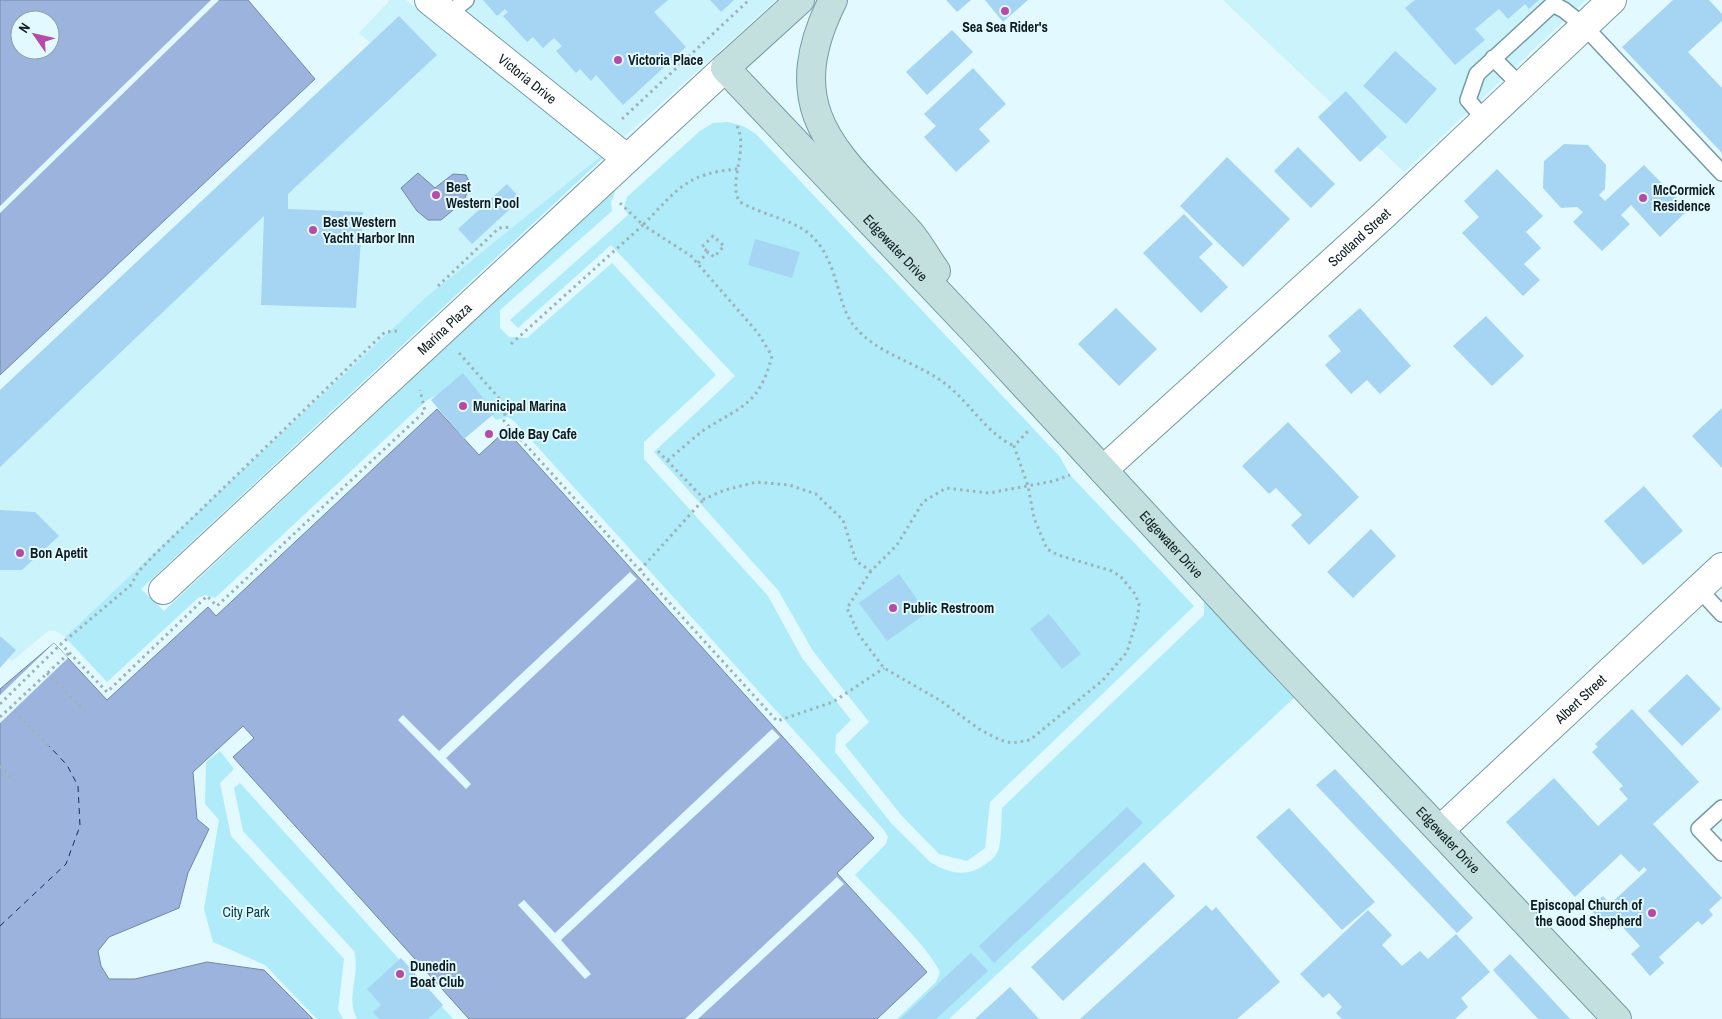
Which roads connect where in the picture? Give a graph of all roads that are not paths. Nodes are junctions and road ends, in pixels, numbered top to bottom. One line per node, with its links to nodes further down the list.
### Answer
1 (800, 0): 7 (main road)
2 (833, 0): 12 (main road)
3 (1612, 0): 5 (street, Scotland Street)
4 (448, 5): 10 (street, Victoria Drive)
5 (1584, 26): 6 (lane); 8 (street, Scotland Street); 11 (lane)
6 (1494, 58): 8 (lane); 9 (lane)
7 (725, 68): 10 (street, Marina Plaza); 12 (main road, Edgewater Drive)
8 (1521, 86): 9 (street, Scotland Street)
9 (1485, 120): 13 (street, Scotland Street)
10 (626, 158): 16 (street, Marina Plaza)
11 (1722, 173)
12 (980, 337): 13 (main road, Edgewater Drive)
13 (1103, 470): 19 (main road, Edgewater Drive)
14 (1722, 567): 15 (street, Albert Street)
15 (1698, 589): 17 (lane); 19 (street, Albert Street)
16 (163, 590)
17 (1722, 614)
18 (1722, 808): 20 (lane)
19 (1440, 830): 21 (main road, Edgewater Drive)
20 (1722, 853)
21 (1617, 1019)

